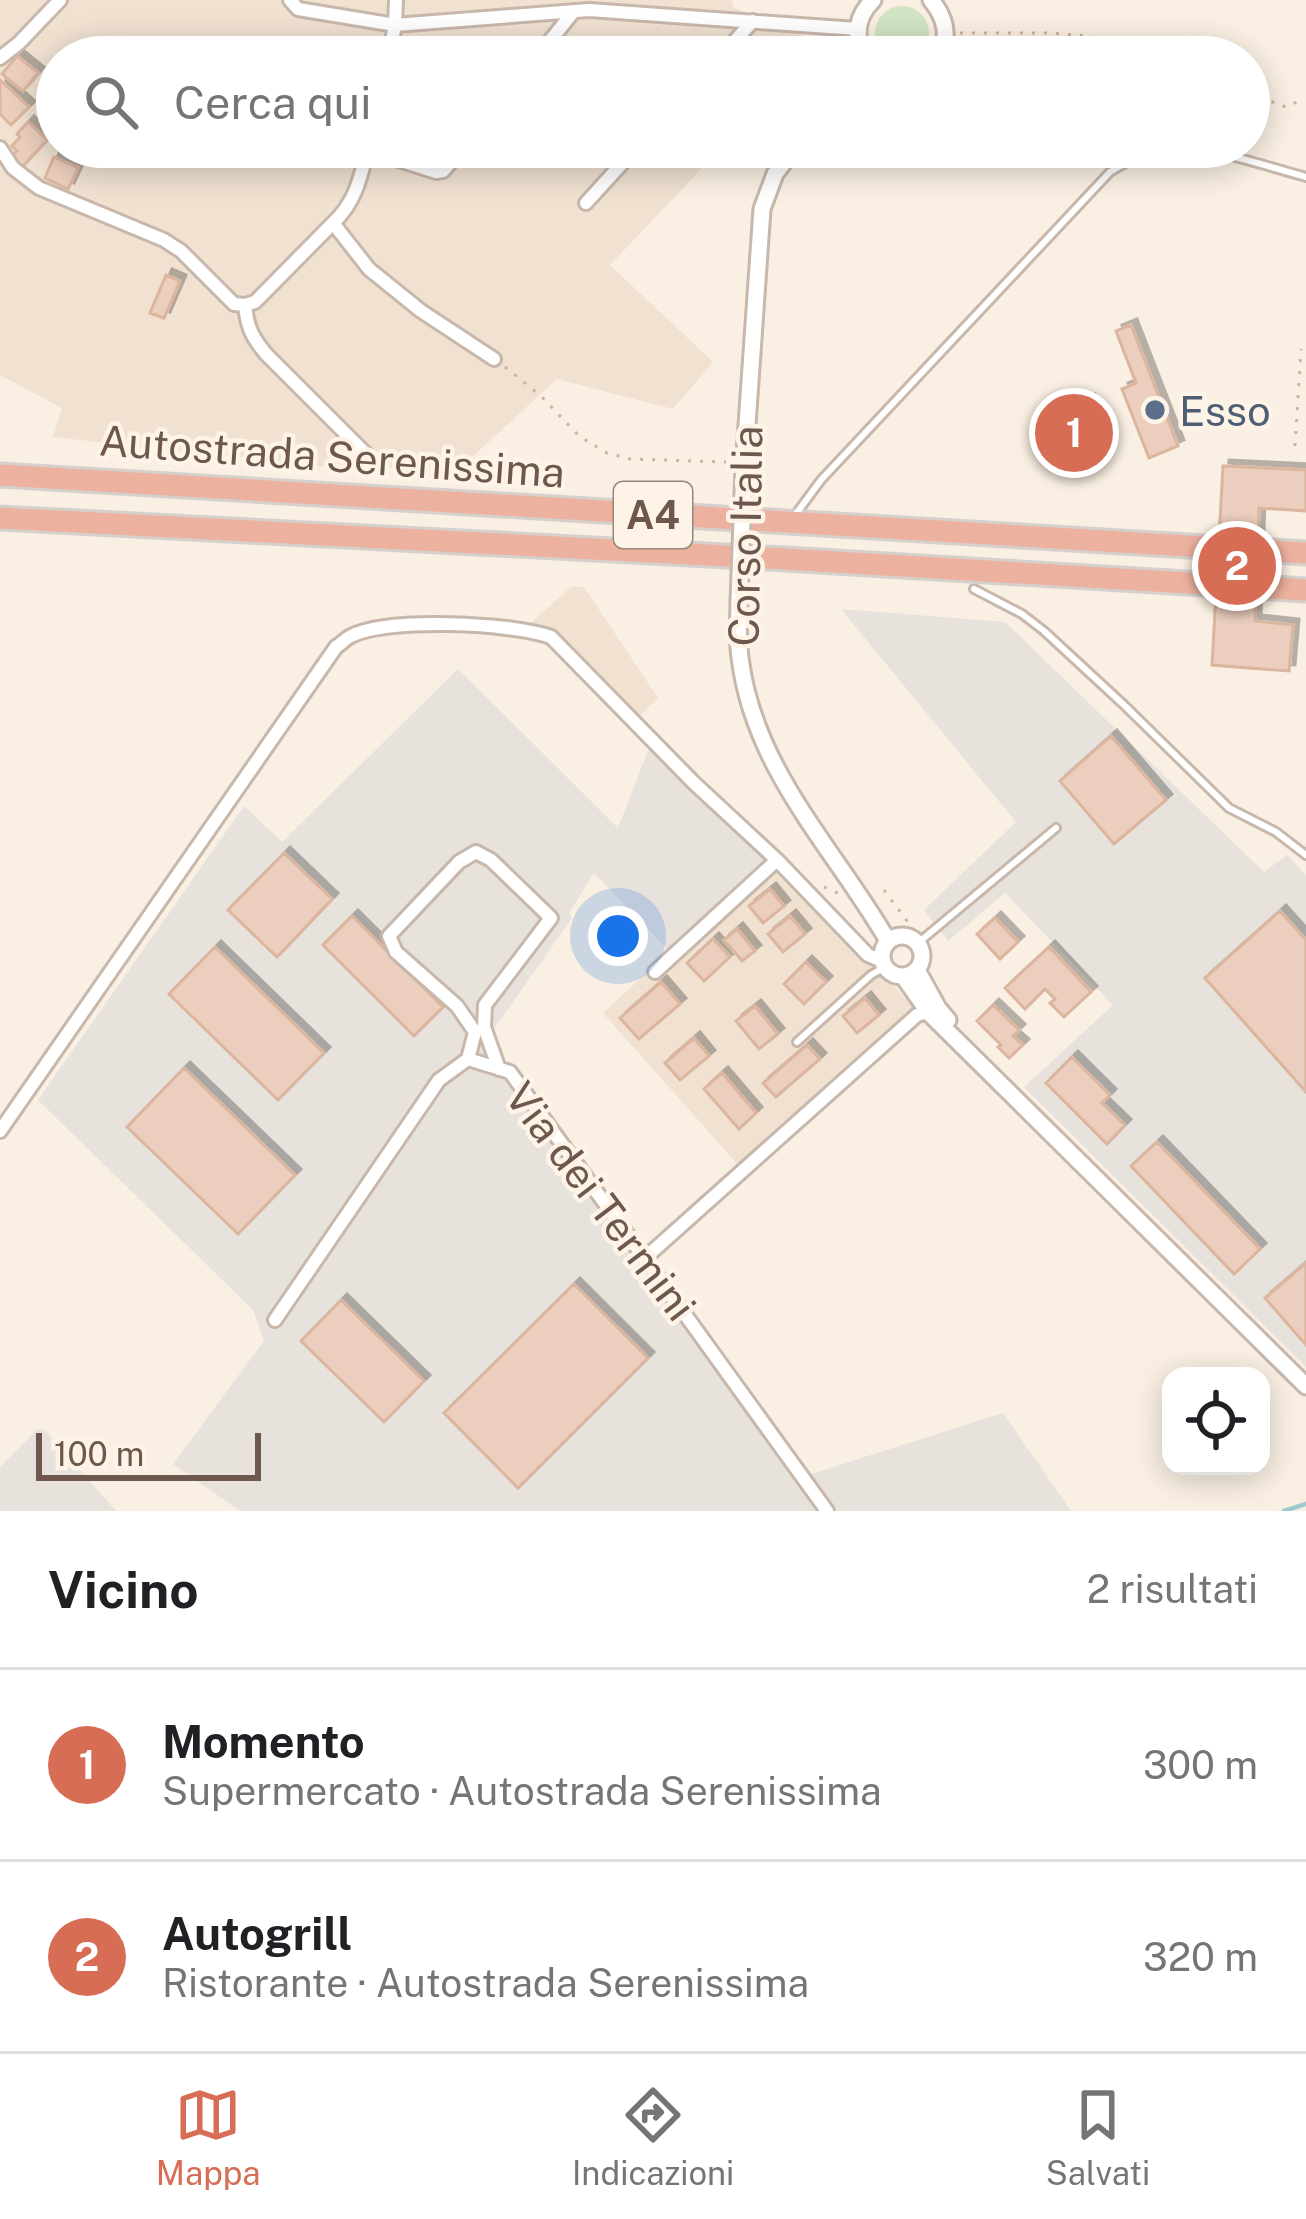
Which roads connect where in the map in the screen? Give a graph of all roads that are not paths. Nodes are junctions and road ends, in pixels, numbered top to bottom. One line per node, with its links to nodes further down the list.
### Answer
1 (60, 0): 15 (street)
2 (290, 0): 8 (street)
3 (396, 0): 8 (street)
4 (873, 0): 9 (street)
5 (931, 0): 14 (street)
6 (584, 7): 7 (street); 8 (street); 11 (street)
7 (753, 21): 9 (street); 12 (street)
8 (395, 25): 10 (street)
9 (857, 29): 13 (street)
10 (393, 36)
11 (557, 36)
12 (739, 36)
13 (859, 36)
14 (945, 36)
15 (0, 58)
16 (0, 148): 25 (street)
17 (363, 168): 24 (street)
18 (618, 168): 23 (street)
19 (780, 168): 37 (street, Corso Italia, bridge)
20 (1117, 168): 30 (lane)
21 (1270, 168): 22 (lane)
22 (1306, 177)
23 (586, 203)
24 (333, 224): 25 (street); 26 (street)
25 (245, 305): 27 (street)
26 (494, 359)
27 (377, 465)
28 (0, 475): 30 (highway, Autostrada Serenissima / A4)
29 (0, 518): 33 (highway, Autostrada Serenissima / A4)
30 (789, 523): 31 (highway, Autostrada Serenissima / A4)
31 (1306, 553)
32 (974, 590): 35 (lane)
33 (1306, 590)
34 (1056, 828): 38 (lane)
35 (1306, 855)
36 (777, 860): 39 (street); 40 (street); 46 (street)
37 (894, 938): 38 (street, Corso Italia); 39 (street)
38 (920, 941): 41 (street)
39 (883, 964): 41 (street); 43 (lane)
40 (655, 972)
41 (910, 973): 42 (street)
42 (933, 1011): 47 (street); 49 (street)
43 (797, 1042)
44 (468, 1059): 45 (street, Via dei Termini); 45 (street); 48 (street, Via dei Termini)
45 (499, 1069): 47 (street, Via dei Termini)
46 (0, 1131)
47 (645, 1258): 50 (street, Via dei Termini)
48 (275, 1320)
49 (1306, 1386)
50 (827, 1511)

